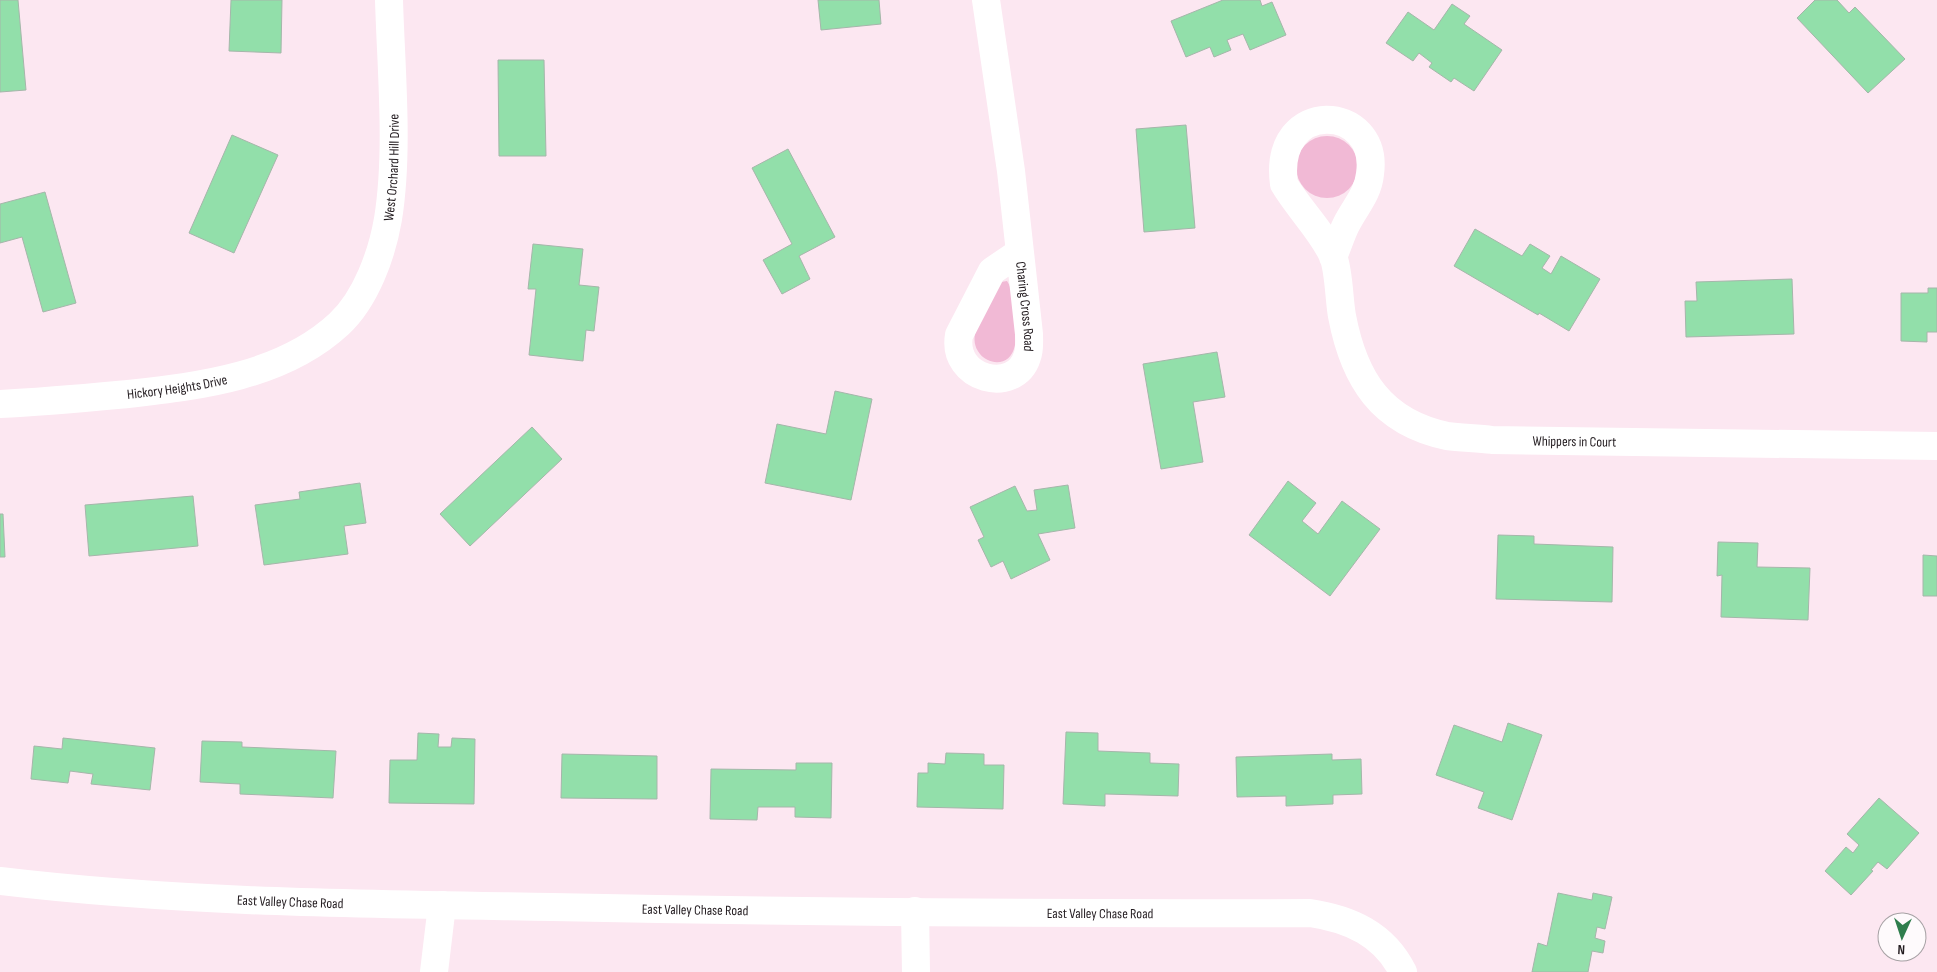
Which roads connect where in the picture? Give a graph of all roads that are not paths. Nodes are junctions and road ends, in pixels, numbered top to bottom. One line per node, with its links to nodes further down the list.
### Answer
1 (389, 0): 5 (street, West Orchard Hill Drive)
2 (986, 0): 3 (street, Charing Cross Road)
3 (1020, 252)
4 (1333, 257): 4 (street, Whippers in Court); 7 (street, Whippers in Court)
5 (340, 323): 6 (street, Hickory Heights Drive)
6 (0, 404)
7 (1937, 446)
8 (0, 881): 9 (street, East Valley Chase Road)
9 (442, 905): 10 (street, East Valley Chase Road); 11 (street)
10 (915, 912): 12 (street); 13 (street, East Valley Chase Road)
11 (434, 972)
12 (916, 972)
13 (1403, 972)

